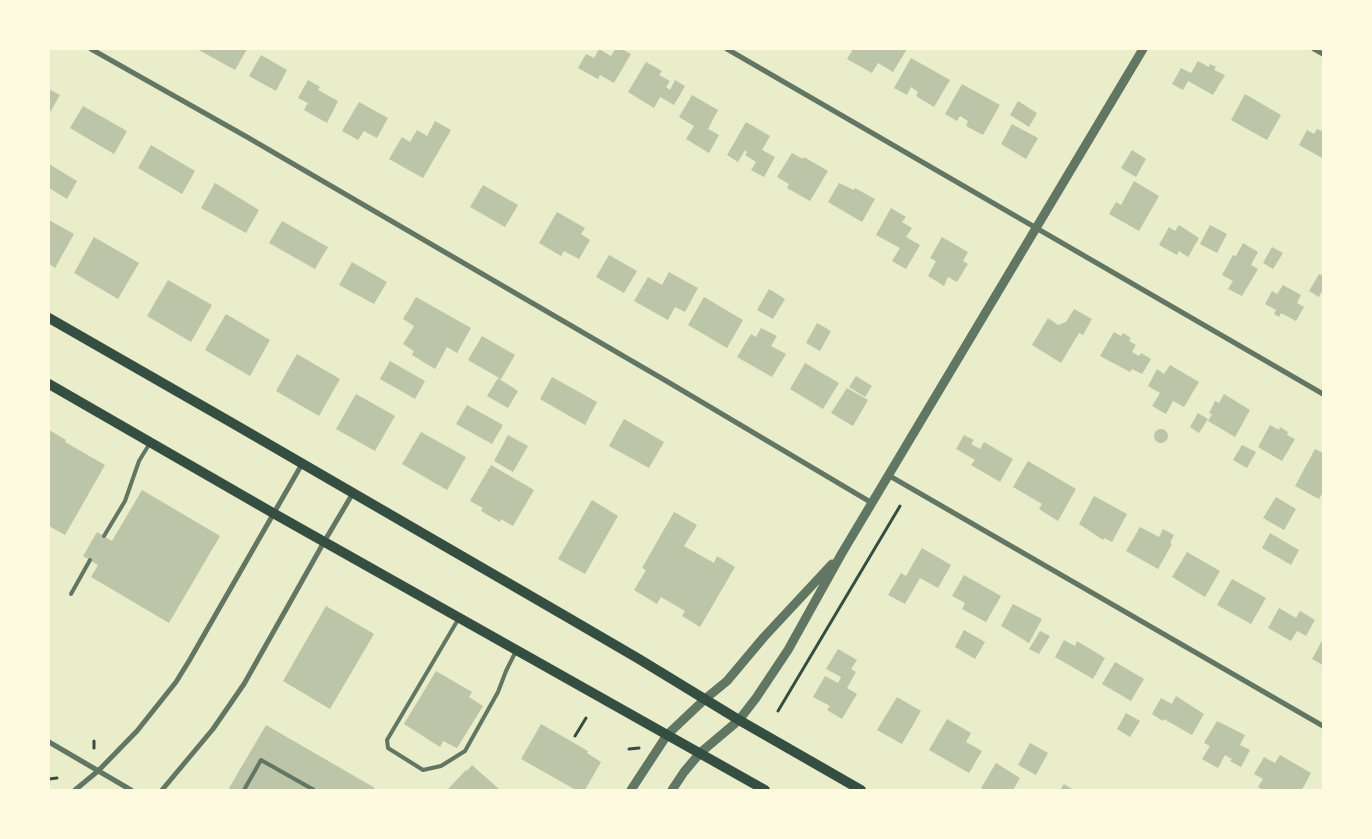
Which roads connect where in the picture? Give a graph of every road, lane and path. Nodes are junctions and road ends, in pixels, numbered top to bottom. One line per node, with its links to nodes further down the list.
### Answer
1 (92, 49): 14 (street)
2 (727, 49): 6 (street)
3 (1143, 49): 6 (street)
4 (1314, 49): 5 (street)
5 (1323, 54)
6 (1036, 229): 9 (street); 12 (street)
7 (49, 318): 11 (main road)
8 (49, 384): 10 (main road)
9 (1323, 394)
10 (150, 443): 16 (main road); 17 (lane)
11 (302, 463): 13 (main road); 16 (street)
12 (888, 475): 14 (street); 28 (street)
13 (353, 493): 18 (street); 24 (main road)
14 (872, 503): 19 (street)
15 (900, 506): 25 (path)
16 (273, 514): 18 (main road); 37 (street)
17 (104, 536)
18 (324, 542): 22 (main road); 42 (street)
19 (842, 552): 24 (street); 27 (street)
20 (90, 560): 21 (lane)
21 (71, 594)
22 (460, 618): 23 (main road); 23 (lane)
23 (516, 650): 29 (main road)
24 (705, 699): 27 (main road); 29 (street)
25 (778, 711)
26 (586, 718): 30 (path)
27 (739, 720): 36 (street); 48 (main road)
28 (1323, 726)
29 (667, 735): 36 (main road); 45 (street)
30 (575, 736)
31 (49, 742): 37 (street)
32 (94, 742): 33 (path)
33 (94, 748)
34 (639, 748): 35 (path)
35 (629, 749)
36 (700, 753): 46 (street); 47 (main road)
37 (98, 771): 40 (street); 41 (street)
38 (57, 778): 39 (path)
39 (49, 779)
40 (75, 790)
41 (131, 790)
42 (162, 790)
43 (244, 790): 44 (lane)
44 (314, 790)
45 (631, 790)
46 (672, 790)
47 (765, 790)
48 (861, 790)

